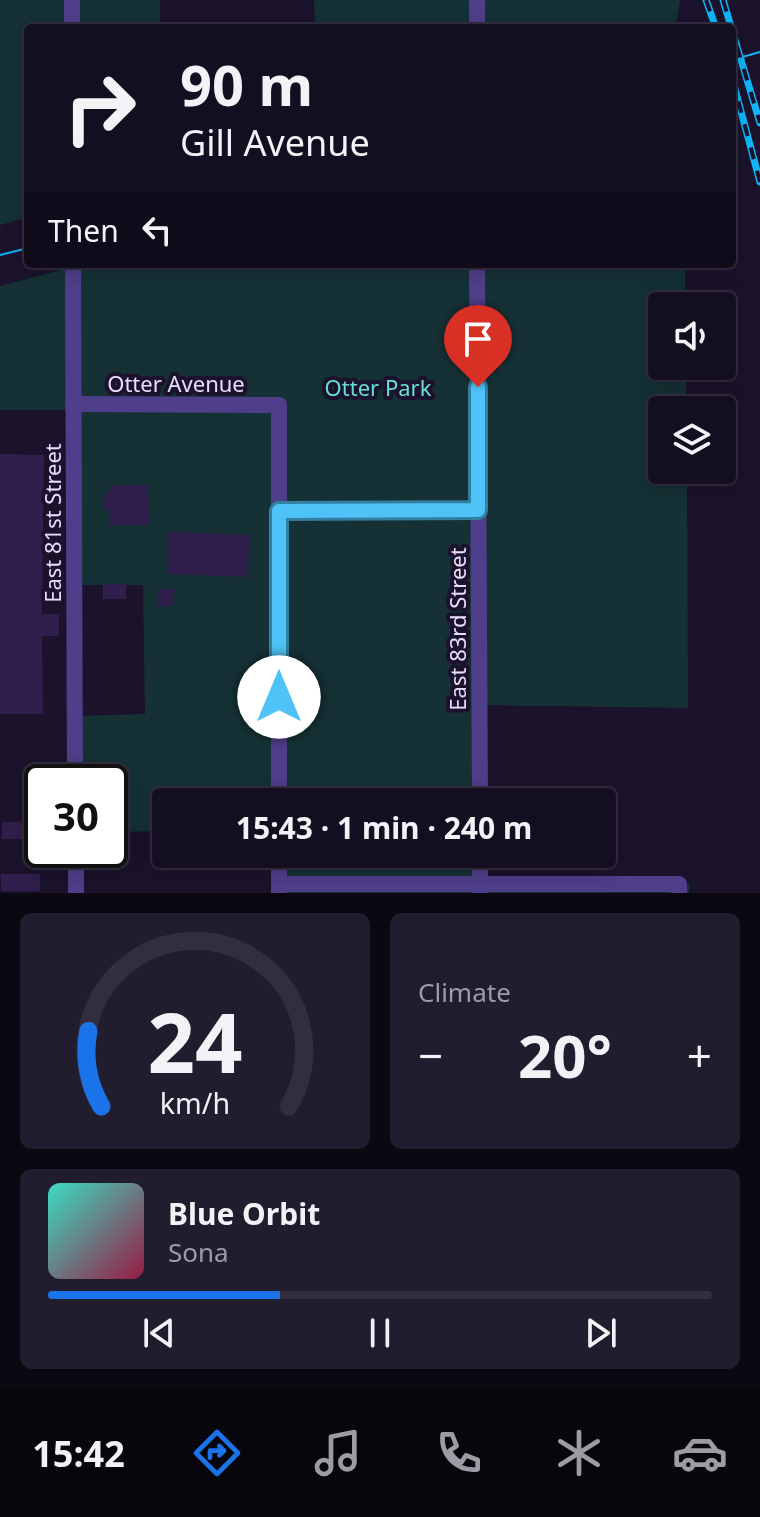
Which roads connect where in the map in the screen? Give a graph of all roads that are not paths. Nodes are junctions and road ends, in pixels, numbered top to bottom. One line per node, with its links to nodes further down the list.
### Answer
1 (72, 0): 3 (street)
2 (477, 0): 4 (street)
3 (72, 24)
4 (477, 24)
5 (73, 268): 7 (street, East 81st Street)
6 (477, 268): 8 (street, East 83rd Street)
7 (73, 404): 9 (street, Otter Avenue); 10 (street, East 81st Street)
8 (478, 510): 9 (street); 12 (street, East 83rd Street)
9 (279, 511): 11 (street)
10 (75, 764)
11 (279, 788)
12 (480, 788)
13 (76, 868): 18 (street)
14 (279, 868): 17 (street)
15 (480, 888): 16 (street); 17 (street)
16 (679, 888)
17 (279, 889)
18 (76, 893)

